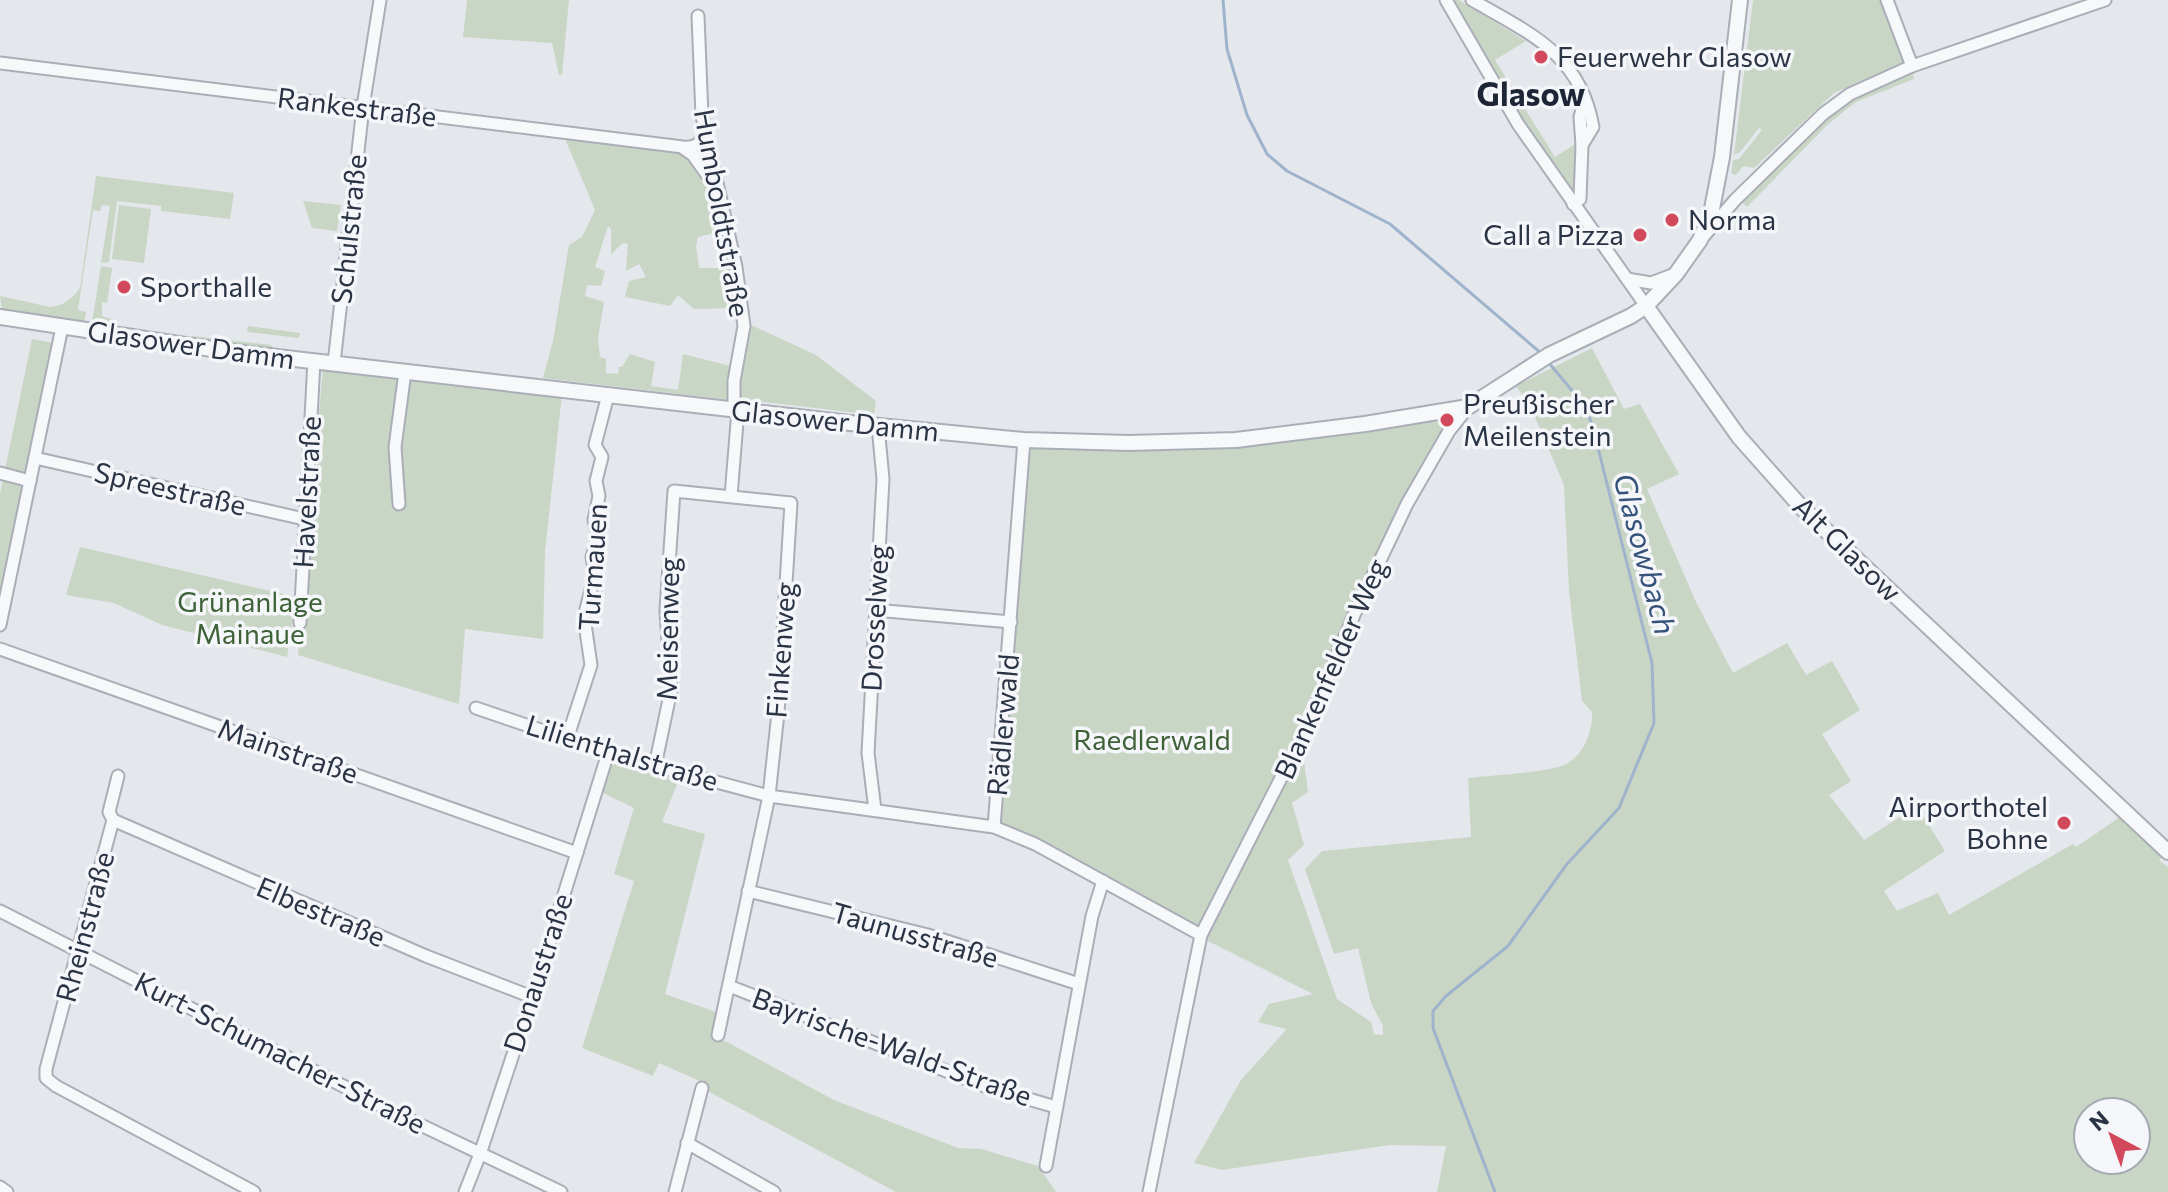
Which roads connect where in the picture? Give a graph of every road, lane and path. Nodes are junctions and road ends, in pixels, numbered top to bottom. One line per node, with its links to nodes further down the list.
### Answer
1 (380, 0): 10 (street, Schulstraße)
2 (1446, 0): 16 (street, Alt Glasow)
3 (1472, 0): 16 (street)
4 (1740, 0): 13 (street, Glasower Damm)
5 (1887, 0): 9 (street)
6 (2105, 0): 9 (street)
7 (698, 16): 11 (street, Humboldtstraße)
8 (0, 63): 10 (street, Rankestraße)
9 (1912, 66): 15 (street)
10 (363, 107): 12 (street, Rankestraße); 24 (street, Schulstraße)
11 (706, 132): 12 (street); 14 (street, Humboldtstraße)
12 (683, 147): 14 (street)
13 (1716, 190): 15 (street); 17 (street, Glasower Damm)
14 (720, 194): 28 (street, Humboldtstraße)
15 (1735, 200): 17 (street)
16 (1573, 204): 19 (street, Alt Glasow)
17 (1700, 240): 18 (street, Glasower Damm)
18 (1676, 274): 19 (street); 20 (street, Glasower Damm)
19 (1627, 279): 20 (street, Alt Glasow)
20 (1646, 306): 27 (street, Glasower Damm); 51 (street, Alt Glasow)
21 (0, 317): 22 (street, Glasower Damm)
22 (62, 327): 23 (street, Glasower Damm); 31 (street)
23 (314, 361): 24 (street, Glasower Damm); 36 (street, Havelstraße)
24 (334, 363): 25 (street, Glasower Damm)
25 (405, 372): 26 (street, Glasower Damm); 35 (street)
26 (608, 395): 28 (street, Glasower Damm); 43 (street, Turmauen)
27 (1468, 407): 30 (street, Glasower Damm); 56 (street, Blankenfelder Weg)
28 (736, 410): 29 (street, Glasower Damm); 34 (street, Humboldtstraße)
29 (878, 426): 30 (street, Glasower Damm); 37 (street, Drosselweg)
30 (1024, 440): 38 (street, Rädlerwald)
31 (35, 458): 33 (street); 36 (street, Spreestraße)
32 (0, 473): 33 (street)
33 (30, 481): 40 (street)
34 (731, 496): 45 (street, Meisenweg); 47 (street, Finkenweg)
35 (399, 504)
36 (304, 519): 39 (street, Havelstraße)
37 (875, 610): 38 (street, Rädlerwald); 48 (street, Drosselweg)
38 (1011, 622): 50 (street, Rädlerwald)
39 (300, 623)
40 (0, 625)
41 (0, 649): 52 (street, Mainstraße)
42 (476, 708): 43 (street, Lilienthalstraße)
43 (567, 739): 44 (street, Lilienthalstraße)
44 (608, 753): 45 (street, Lilienthalstraße); 52 (street, Donaustraße)
45 (655, 766): 47 (street, Lilienthalstraße)
46 (118, 776): 49 (street, Rheinstraße)
47 (769, 796): 48 (street, Lilienthalstraße); 54 (street, Finkenweg)
48 (875, 810): 50 (street, Lilienthalstraße)
49 (113, 820): 57 (street, Rheinstraße); 60 (street, Elbestraße)
50 (994, 827): 53 (street, Lilienthalstraße)
51 (2168, 852)
52 (577, 853): 60 (street, Donaustraße)
53 (1103, 881): 56 (street, Lilienthalstraße); 58 (street)
54 (748, 891): 58 (street, Taunusstraße); 59 (street, Finkenweg)
55 (0, 911): 57 (street, Kurt-Schumacher-Straße)
56 (1201, 935): 74 (street, Blankenfelder Weg)
57 (78, 950): 65 (street, Kurt-Schumacher-Straße); 69 (street, Rheinstraße)
58 (1079, 984): 63 (street)
59 (729, 986): 61 (street, Finkenweg); 63 (street, Bayrische-Wald-Straße)
60 (532, 997): 65 (street, Donaustraße)
61 (718, 1035)
62 (702, 1088): 64 (street)
63 (1056, 1107): 66 (street)
64 (687, 1143): 72 (street); 73 (street)
65 (480, 1154): 70 (street, Donaustraße); 71 (street, Kurt-Schumacher-Straße)
66 (1046, 1166)
67 (0, 1187): 68 (street)
68 (7, 1192)
69 (254, 1192)
70 (465, 1192)
71 (561, 1192)
72 (675, 1192)
73 (774, 1192)
74 (1149, 1192)

